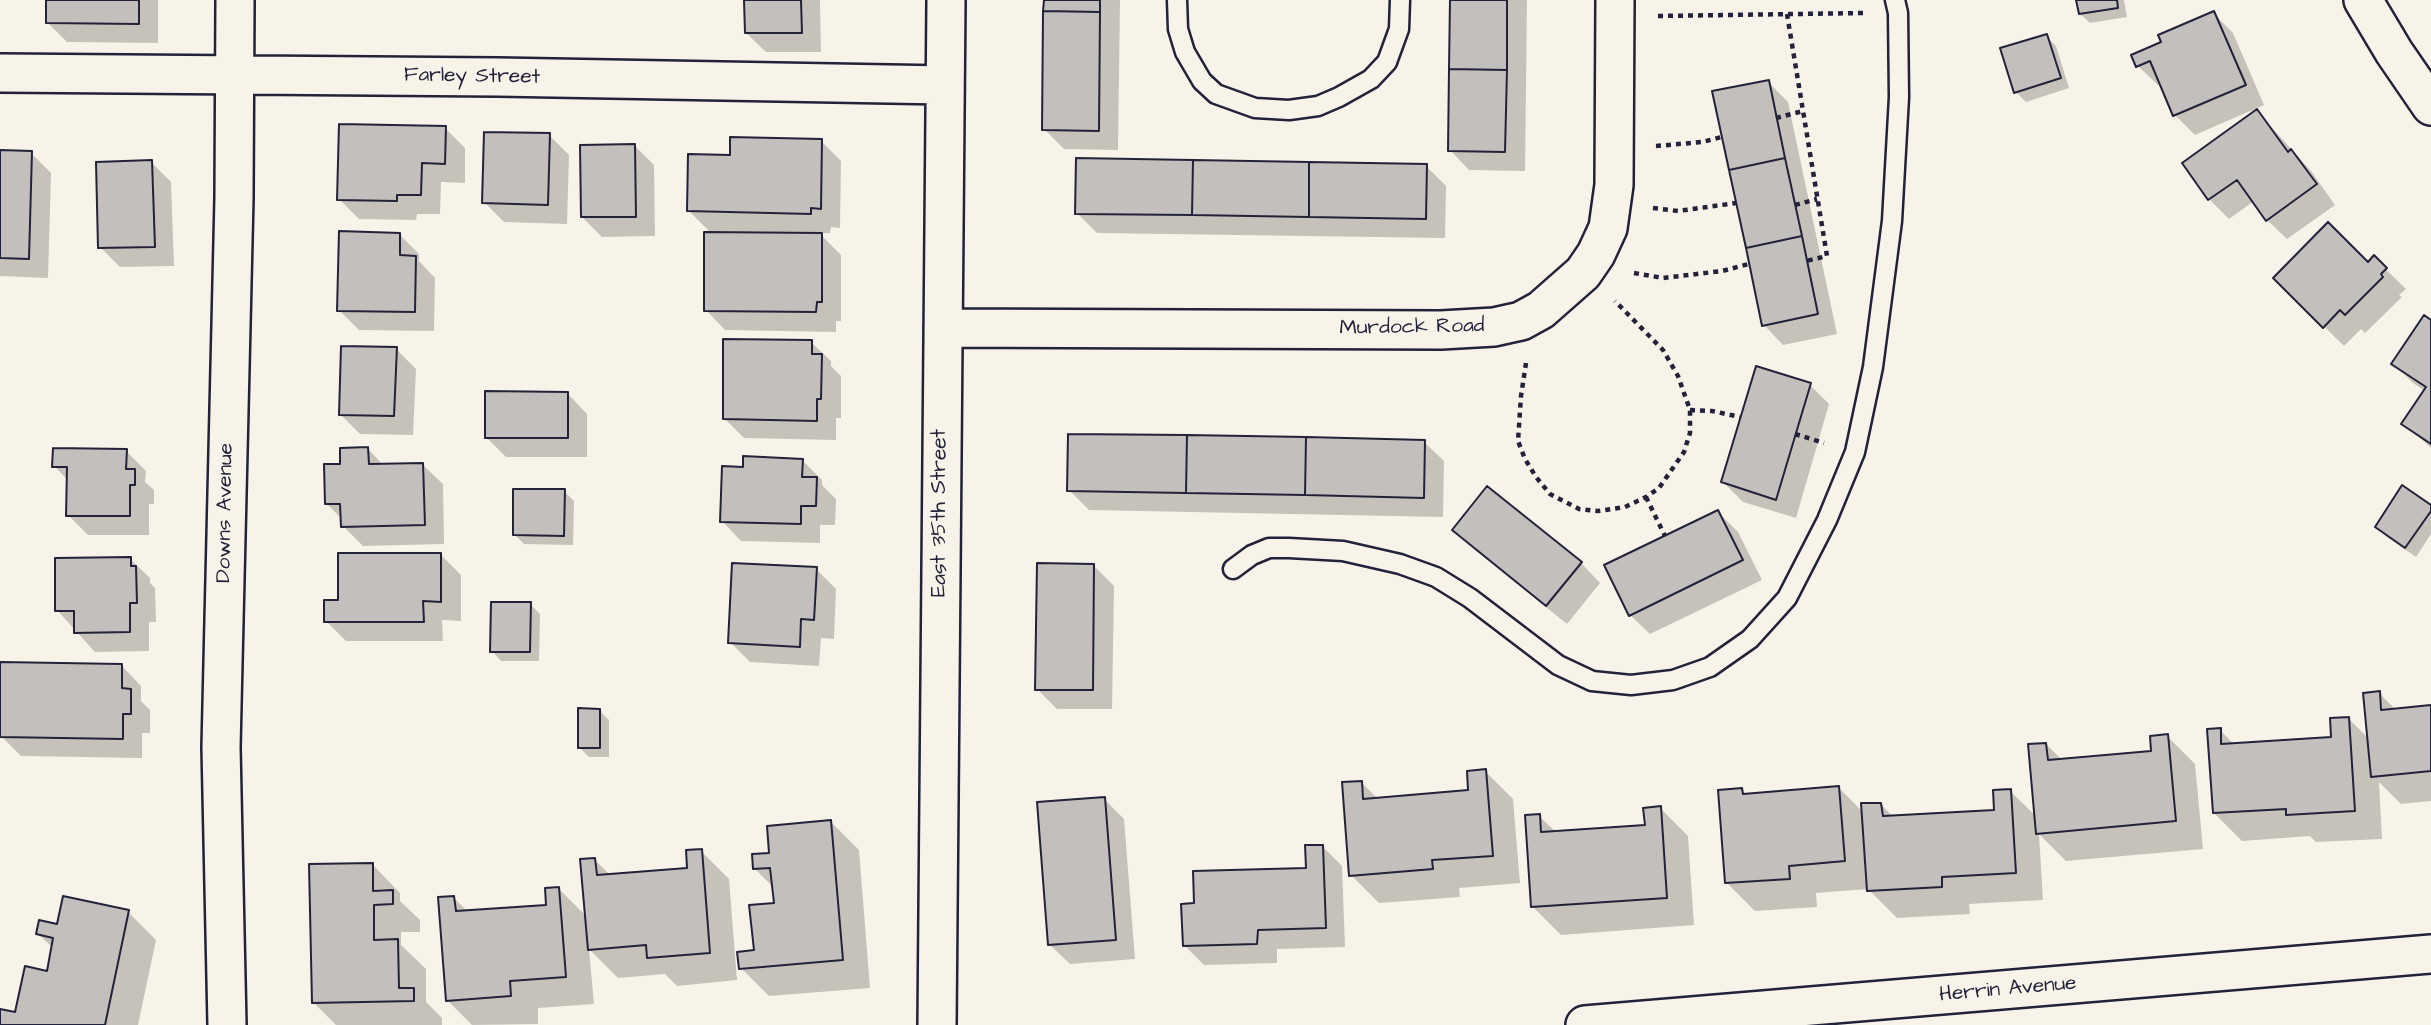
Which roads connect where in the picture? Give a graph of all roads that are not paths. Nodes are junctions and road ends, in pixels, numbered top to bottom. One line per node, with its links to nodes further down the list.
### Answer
1 (234, 0): 9 (street, Downs Avenue)
2 (946, 0): 10 (street, East 35th Street)
3 (1177, 0): 4 (lane)
4 (1400, 0)
5 (1615, 0): 12 (street, Murdock Road)
6 (2363, 0): 11 (street)
7 (1896, 6): 13 (lane)
8 (0, 73): 9 (street, Farley Street)
9 (234, 76): 10 (street, Farley Street); 15 (street, Downs Avenue)
10 (945, 85): 12 (street, East 35th Street)
11 (2431, 106)
12 (943, 328): 16 (street, East 35th Street)
13 (1233, 569)
14 (2431, 954): 17 (street, Herrin Avenue)
15 (227, 1025)
16 (937, 1025)
17 (1585, 1025)

